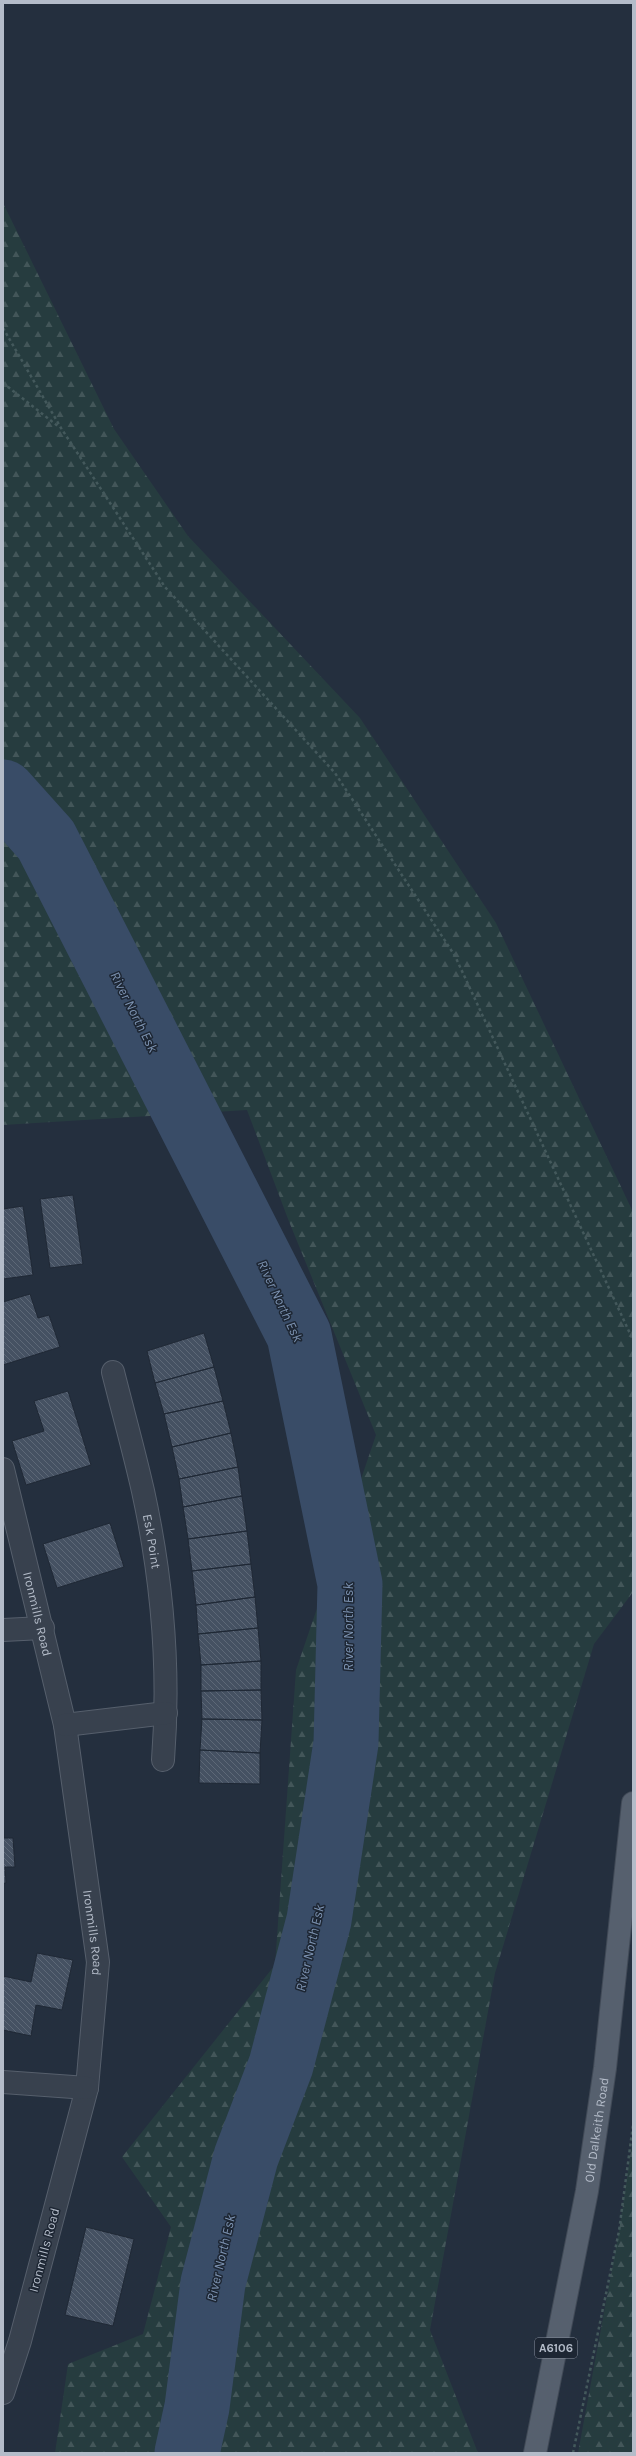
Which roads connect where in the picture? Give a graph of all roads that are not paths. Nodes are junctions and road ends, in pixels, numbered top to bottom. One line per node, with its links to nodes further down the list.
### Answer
1 (113, 1372): 5 (street, Esk Point)
2 (3, 1469): 3 (street, Ironmills Road)
3 (43, 1628): 4 (street); 6 (street, Ironmills Road)
4 (3, 1630)
5 (166, 1713): 6 (street); 7 (street, Esk Point)
6 (65, 1725): 10 (street, Ironmills Road)
7 (163, 1760)
8 (633, 1803): 12 (main road, Old Dalkeith Road / A6106)
9 (3, 2082): 10 (street)
10 (87, 2088): 11 (street, Ironmills Road)
11 (3, 2393)
12 (535, 2453)

